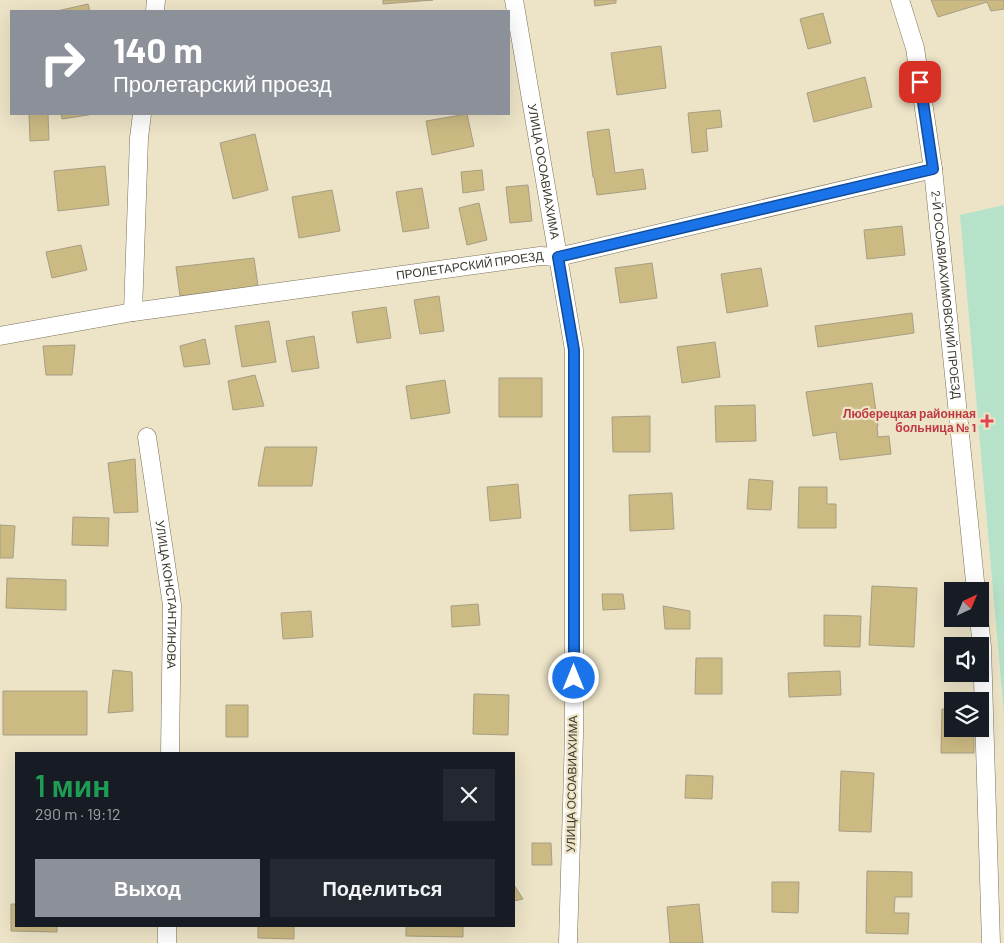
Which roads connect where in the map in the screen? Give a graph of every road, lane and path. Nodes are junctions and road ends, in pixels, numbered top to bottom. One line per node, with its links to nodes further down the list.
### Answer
1 (514, 0): 5 (street, УЛИЦА ОСОАВИАХИМА)
2 (900, 0): 4 (street, 2-Й ОСОАВИАХИМОВСКИЙ ПРОЕЗД)
3 (142, 115): 6 (street)
4 (933, 169): 5 (street, ПРОЛЕТАРСКИЙ ПРОЕЗД); 9 (street, 2-Й ОСОАВИАХИМОВСКИЙ ПРОЕЗД)
5 (558, 257): 6 (street, ПРОЛЕТАРСКИЙ ПРОЕЗД); 14 (street, УЛИЦА ОСОАВИАХИМА)
6 (133, 312): 7 (street, ПРОЛЕТАРСКИЙ ПРОЕЗД)
7 (0, 336)
8 (147, 437): 11 (street, УЛИЦА КОНСТАНТИНОВА)
9 (975, 582)
10 (980, 628): 15 (street)
11 (170, 752)
12 (167, 927): 13 (street)
13 (167, 943)
14 (568, 943)
15 (991, 943)

